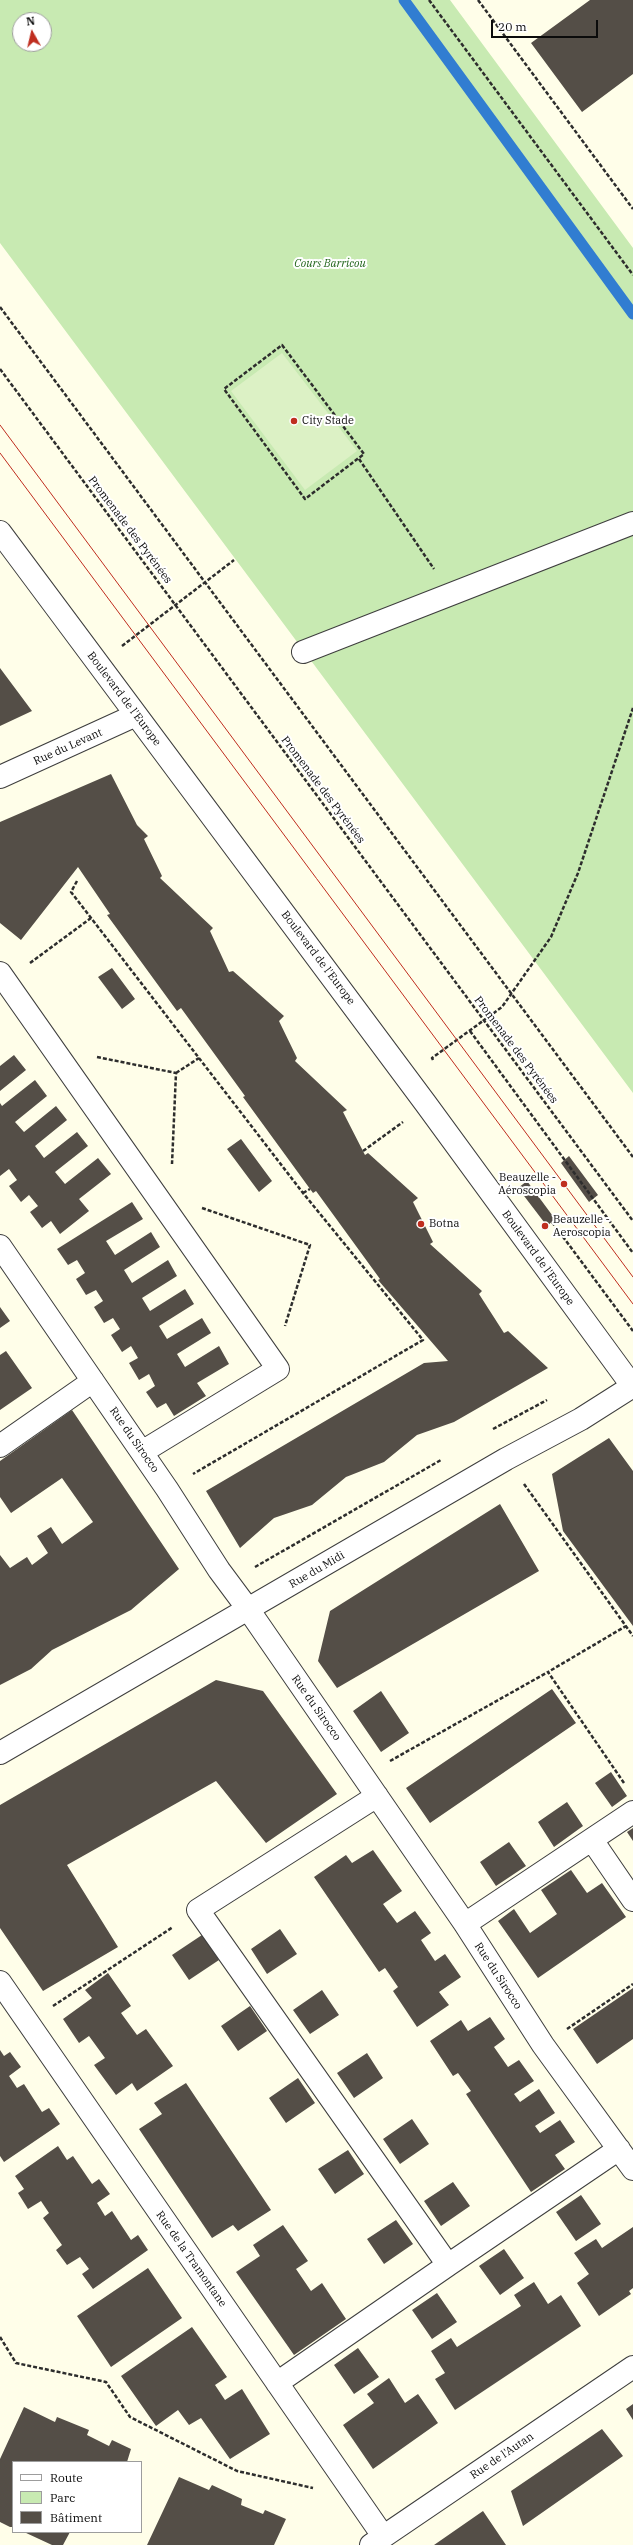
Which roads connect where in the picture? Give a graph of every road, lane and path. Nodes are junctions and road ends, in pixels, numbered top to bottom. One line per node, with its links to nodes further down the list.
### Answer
1 (429, 0): 4 (path)
2 (478, 0): 3 (path)
3 (633, 209)
4 (633, 275)
5 (0, 307): 11 (path)
6 (0, 369): 13 (path, Promenade des Pyrénées)
7 (359, 459): 7 (path); 12 (path)
8 (633, 523): 12 (street)
9 (0, 532): 17 (street, Boulevard de l'Europe)
10 (234, 560): 11 (path)
11 (205, 583): 13 (path); 22 (path)
12 (452, 594): 15 (street)
13 (176, 605): 14 (path); 23 (path, Promenade des Pyrénées)
14 (119, 648)
15 (303, 652)
16 (633, 708): 22 (path)
17 (136, 715): 18 (street, Rue du Levant); 29 (street, Boulevard de l'Europe)
18 (0, 777)
19 (76, 881): 20 (path)
20 (91, 918): 21 (path); 26 (path)
21 (3, 977): 25 (street)
22 (512, 994): 23 (path); 31 (path)
23 (483, 1020): 24 (path); 37 (path, Promenade des Pyrénées)
24 (470, 1031): 27 (path); 39 (path)
25 (59, 1056): 28 (path); 41 (street)
26 (199, 1058): 28 (path); 34 (path)
27 (436, 1064)
28 (176, 1073): 32 (path)
29 (426, 1104): 30 (path); 43 (street, Boulevard de l'Europe)
30 (363, 1151)
31 (633, 1157)
32 (172, 1166)
33 (310, 1189): 34 (path)
34 (303, 1193): 50 (path)
35 (200, 1207): 41 (path)
36 (549, 1217): 40 (path)
37 (633, 1222)
38 (0, 1246): 42 (street, Rue du Sirocco)
39 (633, 1253)
40 (633, 1331)
41 (270, 1358): 47 (street)
42 (93, 1381): 46 (street); 47 (street, Rue du Sirocco)
43 (633, 1387): 49 (street, Rue du Midi)
44 (519, 1414): 45 (path)
45 (491, 1430)
46 (0, 1446)
47 (142, 1452): 50 (street, Rue du Sirocco)
48 (444, 1458): 51 (path)
49 (506, 1459): 52 (street, Rue du Midi); 53 (path)
50 (167, 1489): 52 (street, Rue du Sirocco)
51 (252, 1569)
52 (248, 1609): 56 (street, Rue du Midi); 59 (street, Rue du Sirocco)
53 (626, 1626): 54 (path); 55 (path)
54 (633, 1636)
55 (548, 1672): 57 (path); 58 (path)
56 (0, 1753)
57 (384, 1764)
58 (628, 1789)
59 (377, 1796): 63 (street); 64 (street, Rue du Sirocco)
60 (633, 1812): 61 (street)
61 (592, 1840): 62 (street); 64 (street)
62 (633, 1900)
63 (198, 1910): 67 (path); 71 (street)
64 (465, 1924): 68 (street, Rue du Sirocco)
65 (0, 1982): 74 (street, Rue de la Tramontane)
66 (633, 1984): 68 (path)
67 (48, 2009)
68 (543, 2045): 69 (street, Rue du Sirocco)
69 (619, 2149): 70 (street, Rue du Sirocco); 71 (street)
70 (632, 2167)
71 (448, 2265): 74 (street)
72 (0, 2337): 75 (path)
73 (633, 2367): 76 (street, Rue de l'Autan)
74 (277, 2383): 76 (street, Rue de la Tramontane)
75 (317, 2489)
76 (376, 2540)

